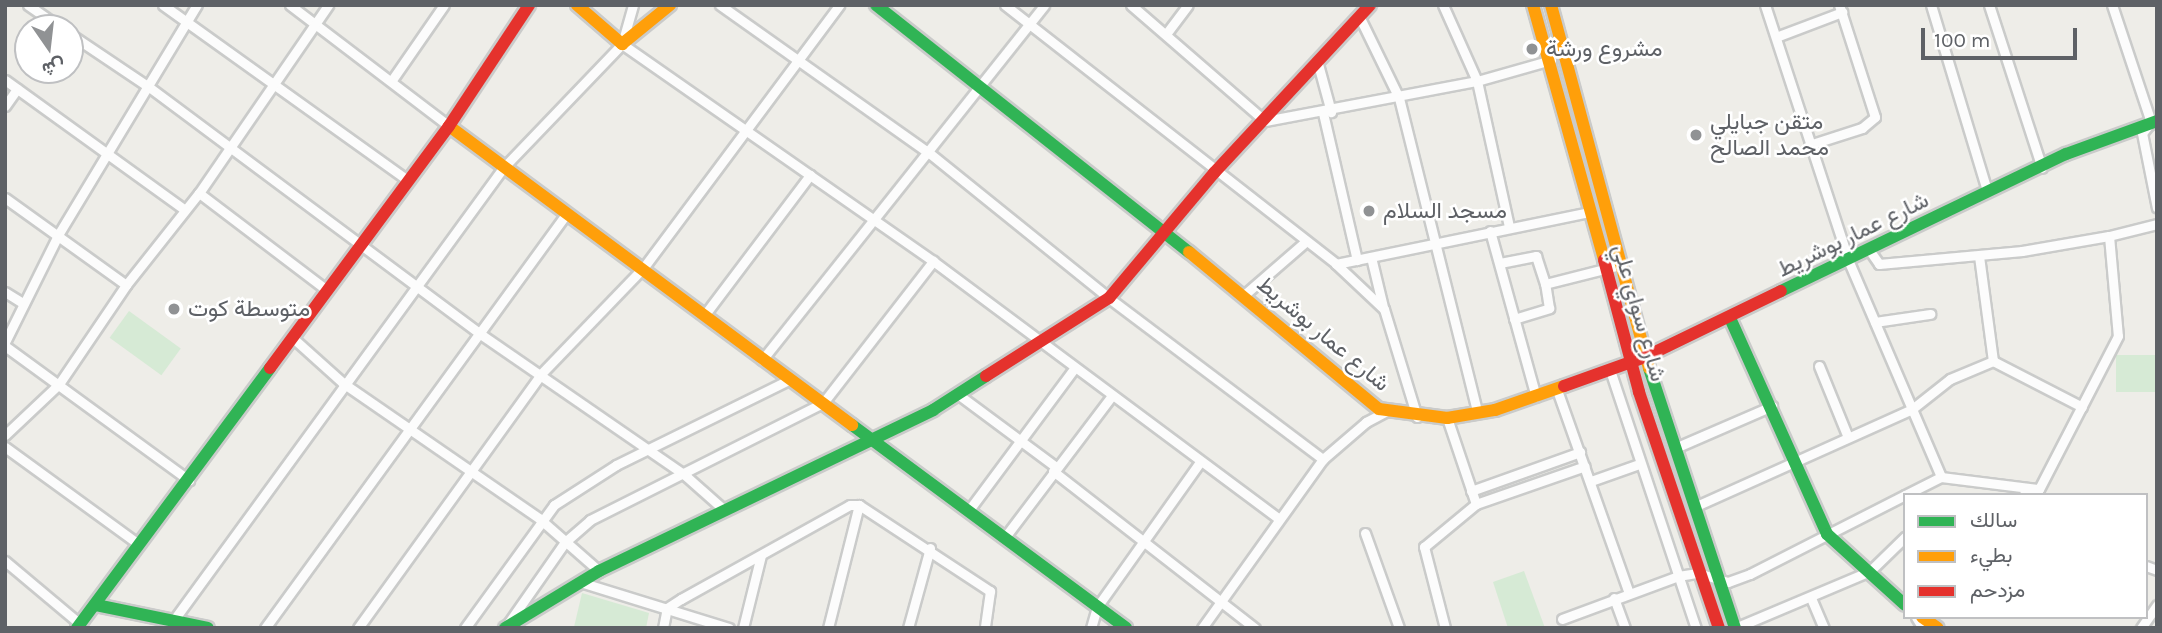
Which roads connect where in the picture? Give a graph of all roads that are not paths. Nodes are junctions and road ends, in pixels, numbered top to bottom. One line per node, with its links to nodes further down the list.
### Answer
1 (163, 5): 27 (street)
2 (197, 5): 27 (street)
3 (290, 5): 28 (street)
4 (328, 5): 28 (street)
5 (529, 5): 49 (street)
6 (577, 5): 33 (street)
7 (633, 5): 33 (street)
8 (670, 5): 33 (street)
9 (720, 5): 34 (street)
10 (839, 5): 34 (street)
11 (876, 5): 42 (street, شارع عمار بوشريط)
12 (1005, 5): 29 (street)
13 (1044, 5): 29 (street)
14 (1131, 5): 30 (street)
15 (1188, 5): 30 (street)
16 (1370, 5): 26 (street)
17 (1443, 5): 39 (street)
18 (1532, 5): 35 (street, شارع سواي علي)
19 (1551, 5): 85 (street, شارع سواي علي)
20 (1765, 5): 31 (street)
21 (1931, 5): 60 (street)
22 (1989, 5): 55 (street)
23 (2112, 5): 48 (street)
24 (442, 6): 38 (street)
25 (1840, 9): 31 (street); 51 (street)
26 (1360, 18): 36 (street); 44 (street)
27 (187, 22): 40 (street); 41 (street)
28 (316, 25): 38 (street); 40 (street)
29 (1028, 25): 42 (street); 57 (street)
30 (1166, 34): 47 (street)
31 (1776, 37): 51 (street)
32 (84, 43): 41 (street)
33 (622, 44): 50 (street); 56 (street)
34 (797, 60): 50 (street); 53 (street)
35 (1551, 60): 39 (street); 65 (street, شارع سواي علي)
36 (1318, 64): 46 (street); 47 (street)
37 (5, 80): 43 (street)
38 (392, 80): 49 (street)
39 (1477, 82): 44 (street); 69 (street)
40 (271, 84): 52 (street); 59 (street)
41 (149, 87): 52 (street); 54 (street)
42 (979, 87): 53 (street); 71 (street, شارع عمار بوشريط)
43 (17, 89): 45 (street); 54 (street)
44 (1399, 97): 46 (street); 75 (street)
45 (5, 106)
46 (1327, 112): 47 (street); 80 (street)
47 (1265, 121): 57 (street)
48 (2154, 121): 55 (street, شارع عمار بوشريط); 63 (street)
49 (449, 126): 56 (street); 59 (street)
50 (743, 130): 58 (street); 86 (street)
51 (1809, 145): 82 (street)
52 (230, 146): 61 (street); 76 (street)
53 (928, 152): 67 (street); 94 (street)
54 (108, 153): 64 (street); 72 (street)
55 (2042, 168): 60 (street, شارع عمار بوشريط)
56 (503, 169): 66 (street); 90 (street)
57 (1214, 173): 71 (street); 74 (street)
58 (810, 175): 67 (street); 97 (street)
59 (407, 180): 76 (street)
60 (1987, 191): 77 (street, شارع عمار بوشريط)
61 (199, 193): 64 (street); 91 (street)
62 (5, 198): 72 (street)
63 (2157, 208)
64 (184, 209): 89 (street)
65 (1590, 212): 69 (street); 87 (street, شارع سواي علي)
66 (567, 213): 86 (street); 102 (street)
67 (876, 220): 81 (street); 107 (street)
68 (2157, 224): 73 (street)
69 (1509, 228): 70 (street)
70 (1490, 231): 75 (street); 83 (street)
71 (1163, 233): 93 (street, شارع عمار بوشريط); 94 (street)
72 (58, 235): 89 (street); 95 (street)
73 (2109, 236): 78 (street); 123 (street)
74 (1304, 243): 84 (street); 93 (street)
75 (1433, 244): 79 (street); 126 (street)
76 (361, 245): 90 (street); 91 (street)
77 (1870, 251): 78 (street); 82 (street, شارع عمار بوشريط)
78 (1979, 256): 109 (street)
79 (1371, 257): 80 (street); 96 (street)
80 (1357, 260): 84 (street)
81 (933, 261): 104 (street); 121 (street)
82 (1849, 262): 99 (street, شارع عمار بوشريط); 101 (street)
83 (1500, 263): 88 (street); 100 (street)
84 (1336, 264): 96 (street)
85 (1620, 265): 87 (street); 106 (street, شارع سواي علي)
86 (644, 267): 97 (street); 113 (street)
87 (1604, 272): 88 (street); 108 (street, شارع سواي علي)
88 (1545, 284): 100 (street)
89 (126, 285): 116 (street)
90 (418, 286): 102 (street); 115 (street)
91 (327, 290): 103 (street)
92 (5, 292): 95 (street)
93 (1244, 295): 125 (street, شارع عمار بوشريط)
94 (1109, 298): 104 (street); 138 (street)
95 (24, 304): 105 (street)
96 (1384, 309): 127 (street)
97 (706, 313): 107 (street)
98 (1930, 314): 101 (street)
99 (1730, 318): 106 (street, شارع عمار بوشريط); 122 (street)
100 (1514, 319): 120 (street)
101 (1875, 322): 124 (street)
102 (479, 332): 113 (street); 129 (street)
103 (294, 339): 115 (street); 147 (street)
104 (1042, 341): 111 (street); 118 (street)
105 (5, 344): 116 (street)
106 (1645, 357): 108 (street, شارع عمار بوشريط); 135 (street, شارع سواي علي)
107 (762, 360): 114 (street)
108 (1630, 360): 112 (street, شارع عمار بوشريط); 173 (street, شارع سواي علي)
109 (1993, 361): 123 (street); 124 (street)
110 (1819, 366): 131 (street)
111 (1073, 370): 119 (street); 133 (street)
112 (1610, 370): 117 (street, شارع عمار بوشريط); 140 (street)
113 (541, 374): 136 (street); 144 (street)
114 (789, 380): 121 (street); 136 (street)
115 (343, 383): 129 (street); 186 (street)
116 (59, 384): 130 (street); 147 (street)
117 (1557, 390): 120 (street, شارع عمار بوشريط); 137 (street)
118 (959, 395): 132 (street); 133 (street)
119 (1111, 397): 139 (street); 143 (street)
120 (1536, 397): 126 (street, شارع عمار بوشريط)
121 (823, 403): 132 (street); 145 (street)
122 (1772, 406): 135 (street); 141 (street)
123 (2082, 407): 149 (street)
124 (1912, 408): 131 (street); 146 (street)
125 (1387, 411): 127 (street, شارع عمار بوشريط); 138 (street)
126 (1477, 412): 128 (street, شارع عمار بوشريط)
127 (1417, 417): 128 (street, شارع عمار بوشريط)
128 (1447, 418): 150 (street)
129 (409, 430): 144 (street); 189 (street)
130 (5, 435)
131 (1847, 435): 141 (street)
132 (868, 439): 156 (street); 158 (street)
133 (1020, 440): 143 (street); 158 (street)
134 (5, 447): 167 (street)
135 (1675, 448): 157 (street, شارع سواي علي)
136 (648, 450): 145 (street); 160 (street)
137 (1580, 452): 142 (street); 150 (street)
138 (1323, 458): 159 (street)
139 (1200, 462): 159 (street); 165 (street)
140 (1639, 464): 148 (street); 174 (street)
141 (1793, 464): 157 (street); 162 (street)
142 (1585, 466): 148 (street); 154 (street)
143 (1055, 469): 163 (street); 165 (street)
144 (471, 472): 160 (street); 190 (street)
145 (686, 476): 156 (street); 166 (street)
146 (1941, 477): 149 (street); 151 (street)
147 (189, 480): 167 (street)
148 (1591, 481): 177 (street)
149 (2039, 489): 152 (street)
150 (1471, 491): 154 (street)
151 (1909, 493)
152 (2028, 493)
153 (1903, 496): 162 (street)
154 (1476, 504): 204 (street)
155 (859, 505): 168 (street); 169 (street); 196 (street)
156 (722, 508): 171 (street)
157 (1694, 508): 175 (street, شارع سواي علي)
158 (969, 510): 163 (street)
159 (1278, 518): 178 (street)
160 (540, 519): 166 (street); 191 (street)
161 (1365, 533): 203 (street)
162 (1827, 534): 172 (street); 175 (street)
163 (1004, 537): 183 (street)
164 (1903, 539): 172 (street)
165 (1144, 540): 178 (street); 183 (street)
166 (565, 542): 171 (street); 192 (street)
167 (137, 543): 182 (street)
168 (930, 548): 197 (street); 198 (street)
169 (761, 555): 184 (street); 195 (street)
170 (5, 561): 187 (street)
171 (599, 571): 176 (street)
172 (1870, 571): 180 (street); 181 (street)
173 (1698, 573): 174 (street); 175 (street); 207 (street, شارع سواي علي)
174 (1678, 576): 177 (street); 206 (street)
175 (1715, 578): 208 (street, شارع سواي علي)
176 (580, 582): 184 (street); 192 (street)
177 (1629, 593): 179 (street)
178 (1222, 598): 201 (street); 202 (street)
179 (1614, 598): 185 (street); 205 (street)
180 (1811, 598): 208 (street); 209 (street)
181 (1903, 603)
182 (96, 605): 186 (street); 187 (street)
183 (1097, 607): 199 (street); 200 (street)
184 (667, 608): 193 (street); 194 (street)
185 (1562, 619)
186 (173, 621): 188 (street)
187 (78, 626)
188 (208, 628)
189 (265, 628)
190 (358, 628)
191 (465, 628)
192 (505, 628)
193 (663, 628)
194 (729, 628)
195 (743, 628)
196 (828, 628)
197 (908, 628)
198 (985, 628)
199 (1091, 628)
200 (1126, 628)
201 (1202, 628)
202 (1255, 628)
203 (1399, 628)
204 (1445, 628)
205 (1625, 628)
206 (1696, 628)
207 (1719, 628)
208 (1735, 628)
209 (1824, 628)

